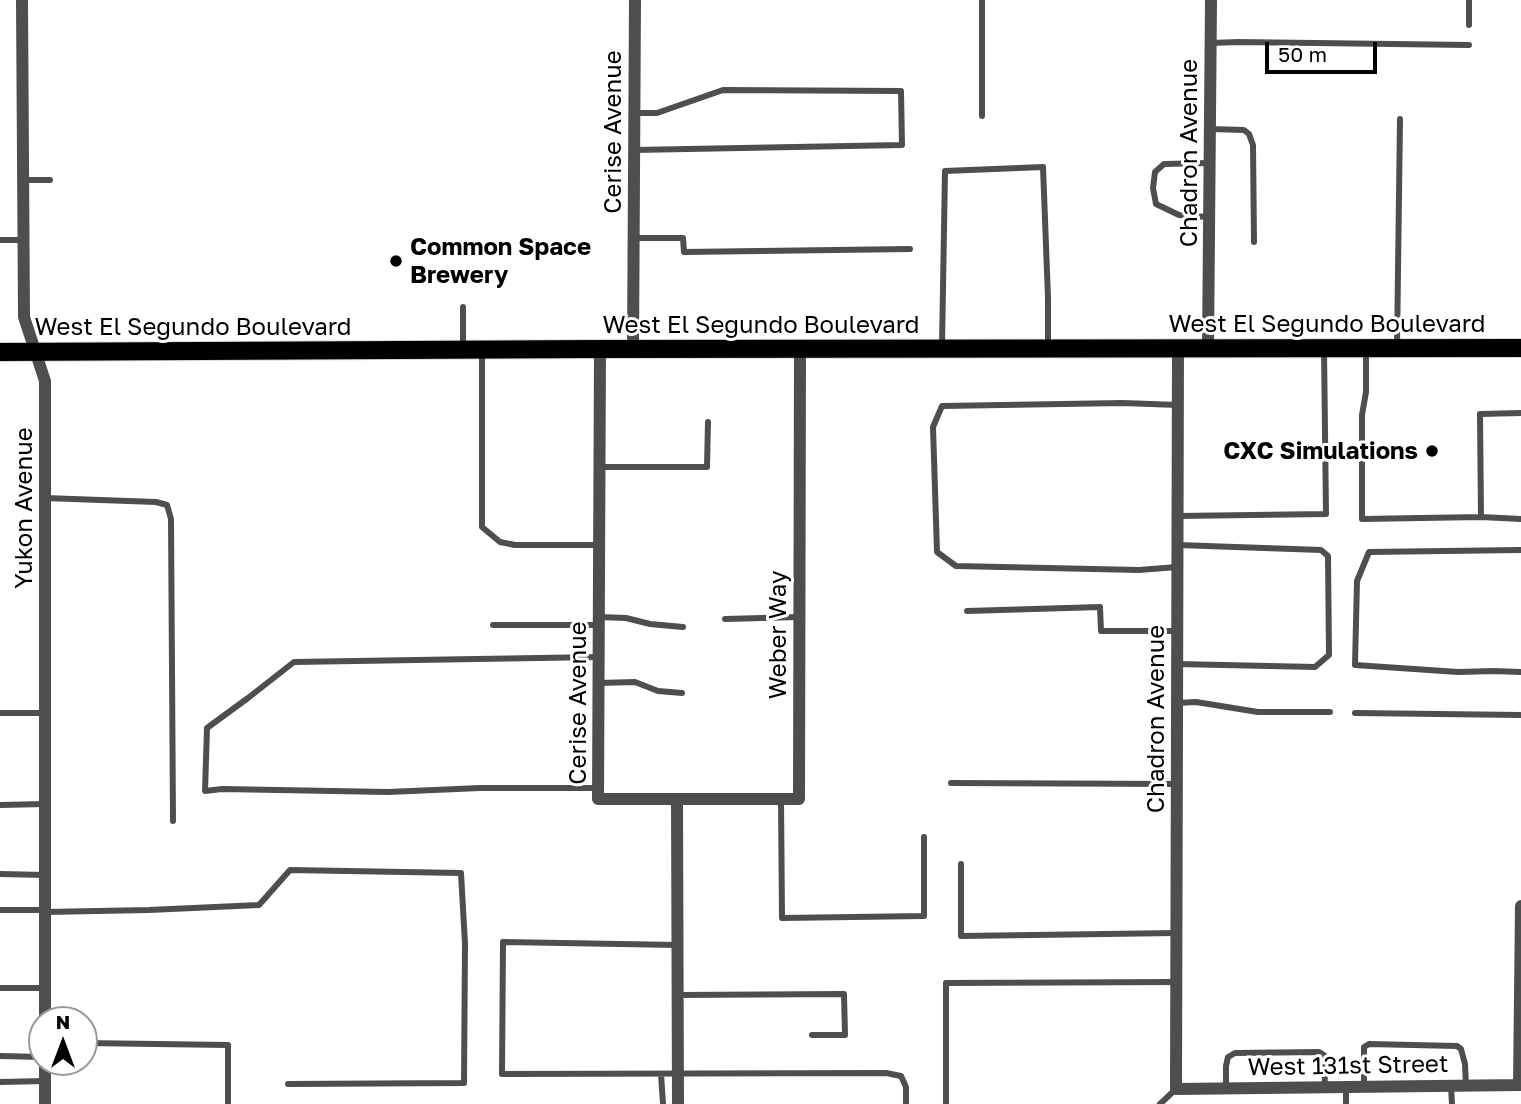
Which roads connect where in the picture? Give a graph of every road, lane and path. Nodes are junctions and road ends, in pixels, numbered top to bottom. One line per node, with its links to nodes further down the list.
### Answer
1 (22, 0): 15 (street, Yukon Avenue)
2 (635, 0): 9 (street, Cerise Avenue)
3 (982, 0): 10 (lane)
4 (1211, 0): 7 (street, Chadron Avenue)
5 (1469, 0): 6 (lane)
6 (1469, 25)
7 (1211, 43): 8 (lane); 12 (street, Chadron Avenue)
8 (1469, 45)
9 (635, 113): 13 (street, Cerise Avenue); 13 (lane)
10 (982, 116)
11 (1399, 119): 34 (lane)
12 (1210, 129): 14 (street, Chadron Avenue); 21 (lane)
13 (634, 150): 18 (street, Cerise Avenue)
14 (1210, 163): 17 (street, Chadron Avenue); 17 (lane)
15 (23, 180): 16 (lane); 20 (street, Yukon Avenue)
16 (50, 180)
17 (1209, 217): 31 (street, Chadron Avenue)
18 (633, 238): 22 (lane); 26 (street, Cerise Avenue)
19 (0, 240): 20 (lane)
20 (24, 240): 38 (street, Yukon Avenue)
21 (1254, 242)
22 (909, 249)
23 (463, 307): 35 (lane)
24 (1521, 348): 34 (main road, West El Segundo Boulevard)
25 (600, 349): 26 (main road, West El Segundo Boulevard); 36 (main road, West El Segundo Boulevard); 42 (street, Cerise Avenue)
26 (633, 349): 27 (main road, West El Segundo Boulevard)
27 (800, 349): 28 (main road, West El Segundo Boulevard); 52 (street, Weber Way)
28 (942, 349): 29 (main road, West El Segundo Boulevard); 29 (lane)
29 (1048, 349): 30 (main road, West El Segundo Boulevard)
30 (1178, 349): 31 (main road, West El Segundo Boulevard); 39 (street, Chadron Avenue)
31 (1208, 349): 32 (main road, West El Segundo Boulevard)
32 (1324, 349): 33 (main road, West El Segundo Boulevard); 44 (lane)
33 (1366, 349): 34 (main road, West El Segundo Boulevard); 45 (lane)
34 (1397, 349)
35 (463, 350): 36 (main road, West El Segundo Boulevard); 38 (main road, West El Segundo Boulevard)
36 (482, 350): 47 (lane)
37 (0, 352): 38 (main road, West El Segundo Boulevard)
38 (36, 352): 43 (street, Yukon Avenue)
39 (1178, 405): 44 (street, Chadron Avenue); 50 (lane)
40 (1521, 413): 45 (lane)
41 (708, 422): 42 (lane)
42 (599, 467): 47 (street, Cerise Avenue)
43 (45, 498): 66 (street, Yukon Avenue); 76 (lane)
44 (1178, 516): 48 (street, Chadron Avenue)
45 (1481, 517): 46 (lane)
46 (1521, 519)
47 (599, 545): 54 (street, Cerise Avenue)
48 (1178, 545): 50 (street, Chadron Avenue); 59 (lane)
49 (1521, 550): 60 (lane)
50 (1178, 567): 57 (street, Chadron Avenue)
51 (967, 611): 57 (lane)
52 (799, 617): 53 (lane); 73 (street, Weber Way)
53 (725, 620)
54 (599, 621): 55 (lane); 56 (lane); 58 (street, Cerise Avenue)
55 (493, 625)
56 (683, 627)
57 (1177, 631): 59 (street, Chadron Avenue)
58 (599, 657): 61 (street, Cerise Avenue); 71 (lane)
59 (1177, 664): 63 (street, Chadron Avenue)
60 (1521, 672)
61 (599, 683): 62 (lane); 71 (street, Cerise Avenue)
62 (682, 693)
63 (1177, 703): 64 (lane); 70 (street, Chadron Avenue)
64 (1330, 712)
65 (0, 713): 66 (lane)
66 (46, 713): 74 (street, Yukon Avenue)
67 (1355, 713): 68 (lane)
68 (1521, 715)
69 (951, 783): 70 (lane)
70 (1177, 784): 84 (street, Chadron Avenue)
71 (598, 788): 72 (street, Cerise Avenue)
72 (677, 799): 73 (street); 85 (street)
73 (781, 799): 77 (lane)
74 (46, 804): 75 (lane); 80 (street, Yukon Avenue)
75 (0, 805)
76 (173, 821)
77 (924, 837)
78 (961, 864): 84 (lane)
79 (0, 874): 80 (lane)
80 (46, 875): 83 (street, Yukon Avenue)
81 (1521, 906): 91 (street)
82 (0, 909): 83 (lane)
83 (46, 911): 88 (street, Yukon Avenue); 101 (lane)
84 (1177, 933): 86 (street, Chadron Avenue)
85 (678, 945): 89 (street); 96 (lane)
86 (1176, 982): 109 (street, Chadron Avenue); 115 (lane)
87 (0, 988): 88 (lane)
88 (46, 988): 90 (street, Yukon Avenue)
89 (678, 995): 92 (lane); 97 (street)
90 (46, 1006)
91 (1520, 1010): 104 (street)
92 (812, 1035)
93 (98, 1043): 111 (lane)
94 (0, 1056): 95 (lane)
95 (28, 1057)
96 (661, 1074): 97 (lane); 112 (lane)
97 (678, 1074): 113 (street); 114 (lane)
98 (46, 1076): 99 (street)
99 (46, 1080): 100 (lane); 110 (street)
100 (0, 1082)
101 (288, 1084)
102 (1451, 1086): 103 (street, West 131st Street); 107 (street, West 131st Street); 118 (lane)
103 (1466, 1086): 104 (street, West 131st Street); 107 (lane)
104 (1520, 1086)
105 (1325, 1087): 106 (street, West 131st Street); 108 (street, West 131st Street); 108 (lane)
106 (1346, 1087): 107 (street, West 131st Street); 117 (lane)
107 (1364, 1087)
108 (1226, 1088): 109 (street, West 131st Street)
109 (1176, 1089): 116 (lane)
110 (45, 1104)
111 (228, 1104)
112 (663, 1104)
113 (678, 1104)
114 (906, 1104)
115 (946, 1104)
116 (1160, 1104)
117 (1346, 1104)
118 (1452, 1104)

